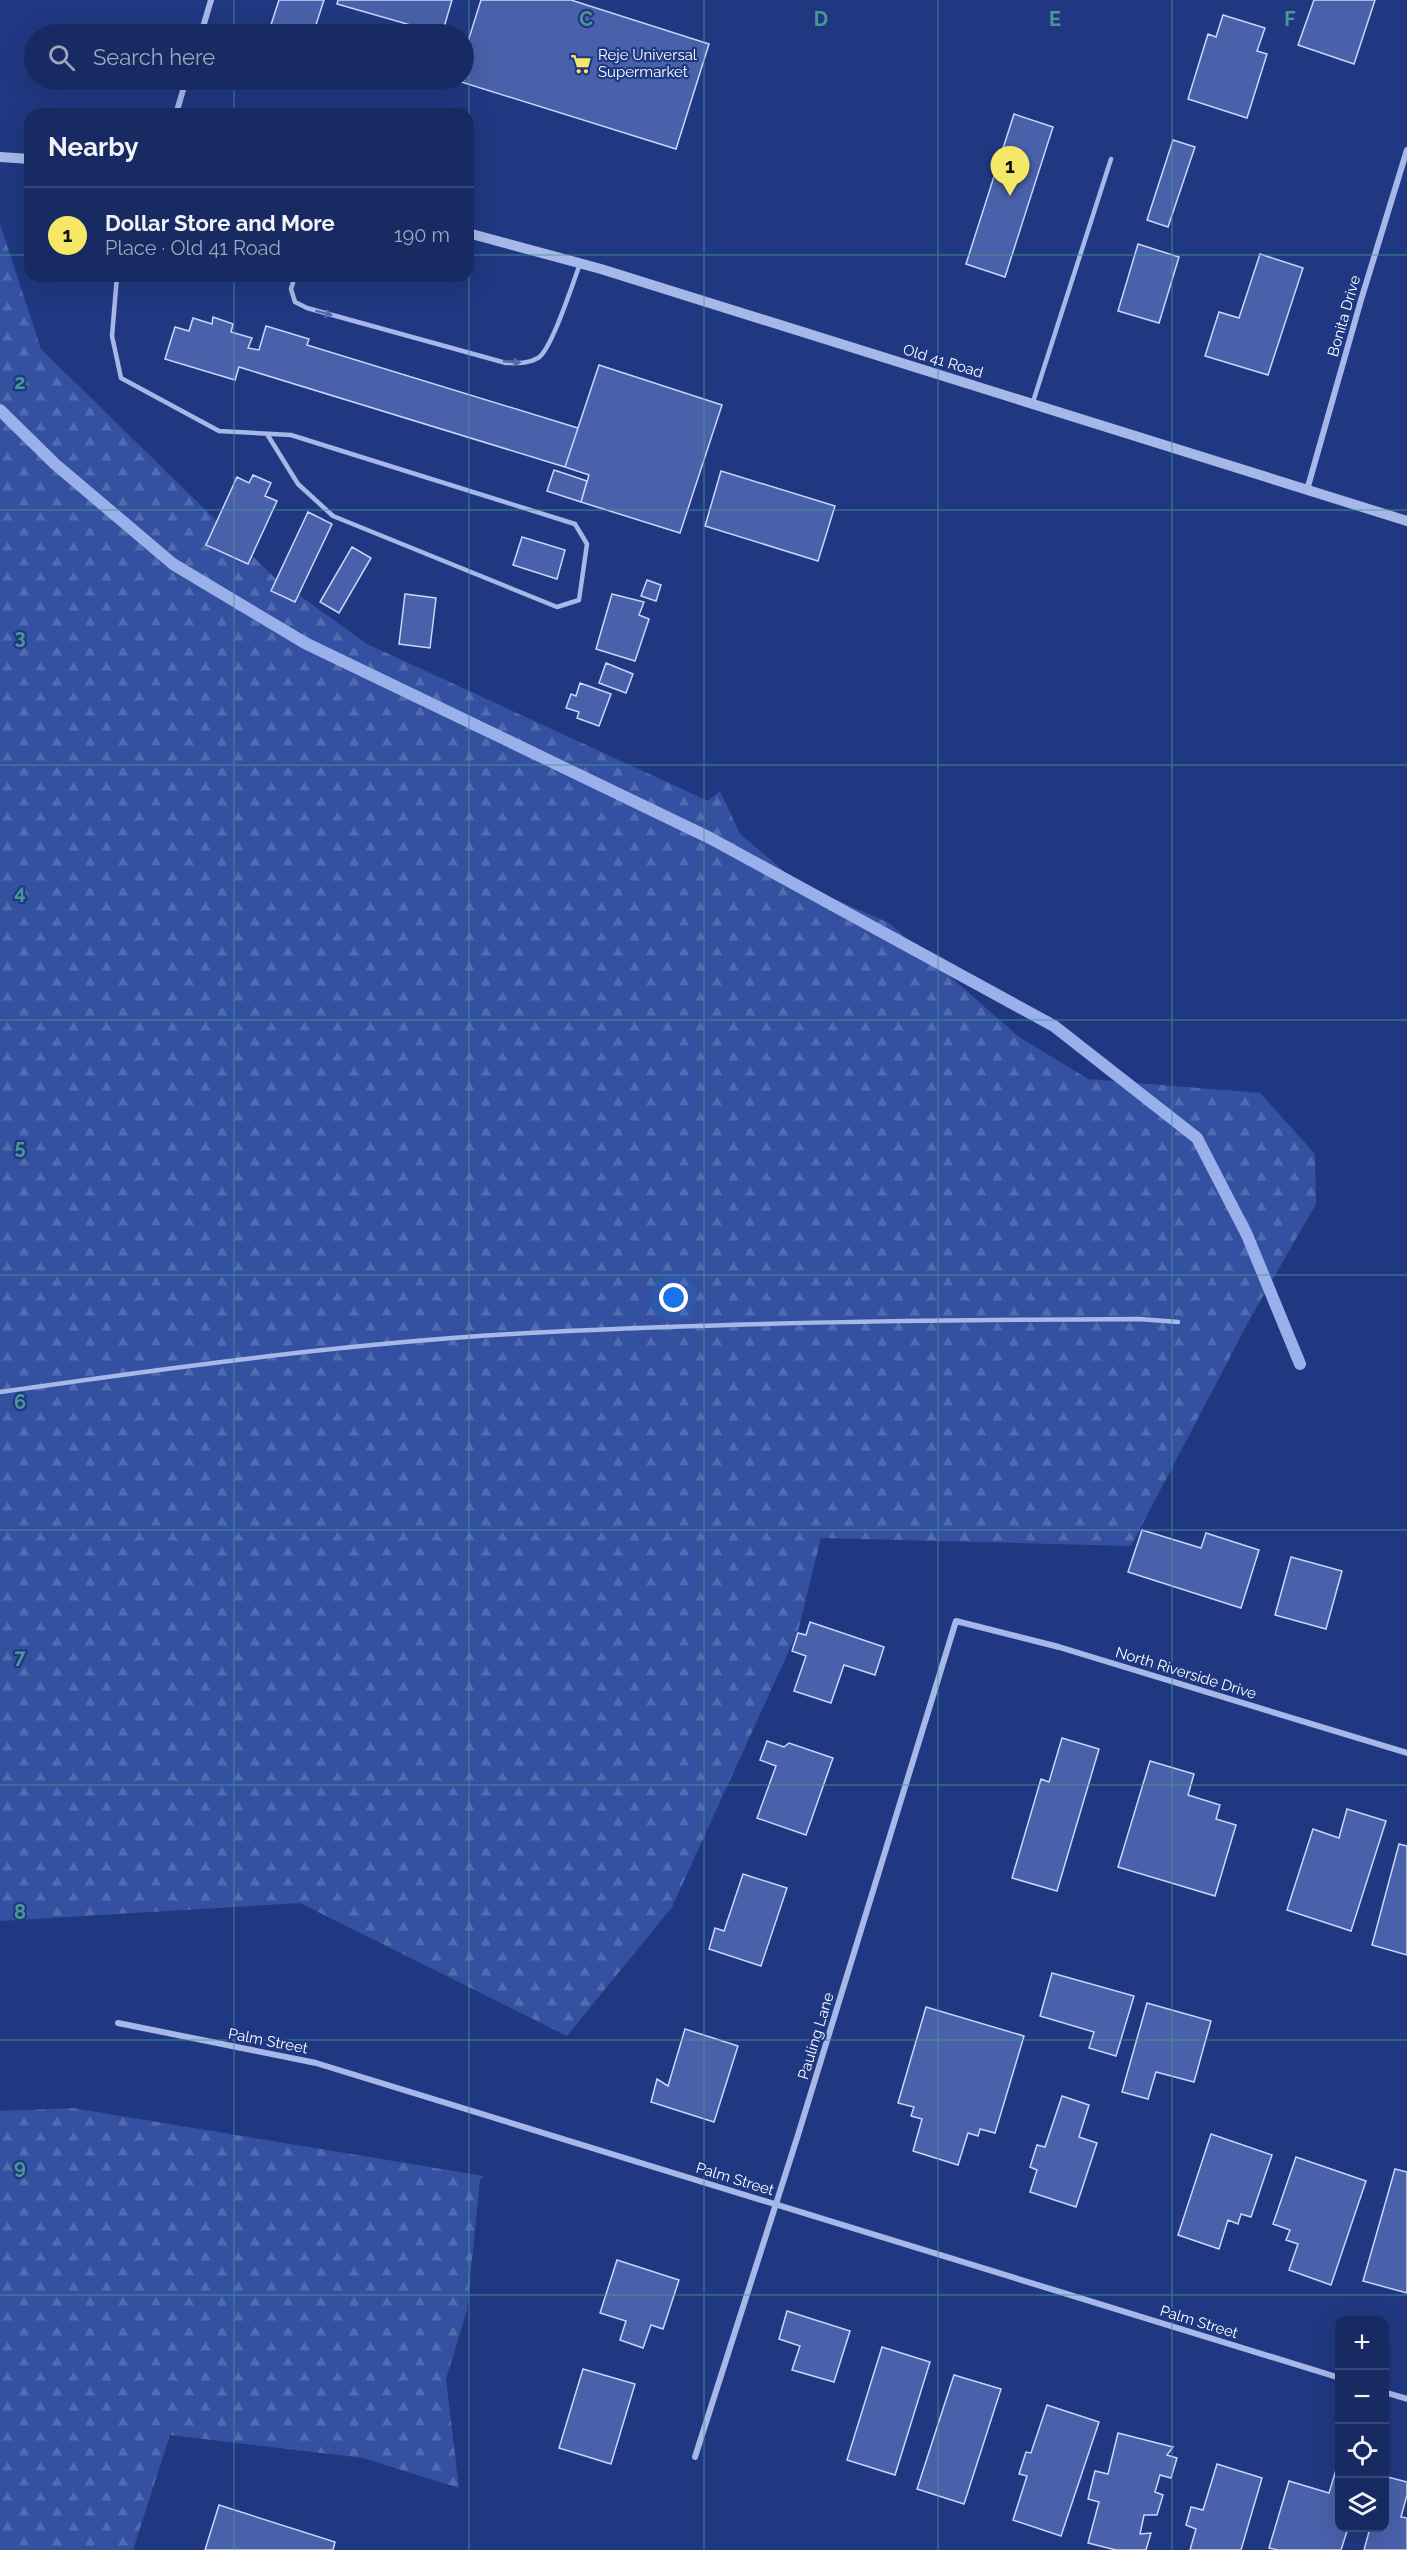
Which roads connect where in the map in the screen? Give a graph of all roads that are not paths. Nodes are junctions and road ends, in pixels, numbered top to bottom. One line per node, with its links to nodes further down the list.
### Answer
1 (211, 0): 2 (street)
2 (204, 24)
3 (183, 90): 4 (street)
4 (178, 108)
5 (1407, 150): 15 (street, Bonita Drive)
6 (0, 157): 7 (street)
7 (24, 159)
8 (1111, 159): 13 (lane)
9 (474, 235): 10 (street, Old 41 Road)
10 (580, 264): 12 (lane, one-way to 10); 13 (street, Old 41 Road)
11 (116, 282): 14 (lane)
12 (293, 282)
13 (1032, 405): 15 (street, Old 41 Road)
14 (267, 434): 14 (lane)
15 (1307, 491): 16 (street, Old 41 Road)
16 (1407, 521)
17 (1178, 1322): 18 (lane)
18 (0, 1392)
19 (956, 1621): 20 (street, North Riverside Drive); 22 (street, Pauling Lane)
20 (1407, 1753)
21 (118, 2023): 22 (street, Palm Street)
22 (775, 2204): 23 (street, Palm Street); 26 (street, Pauling Lane)
23 (1335, 2376)
24 (1389, 2393): 25 (street)
25 (1407, 2398)
26 (695, 2457)

